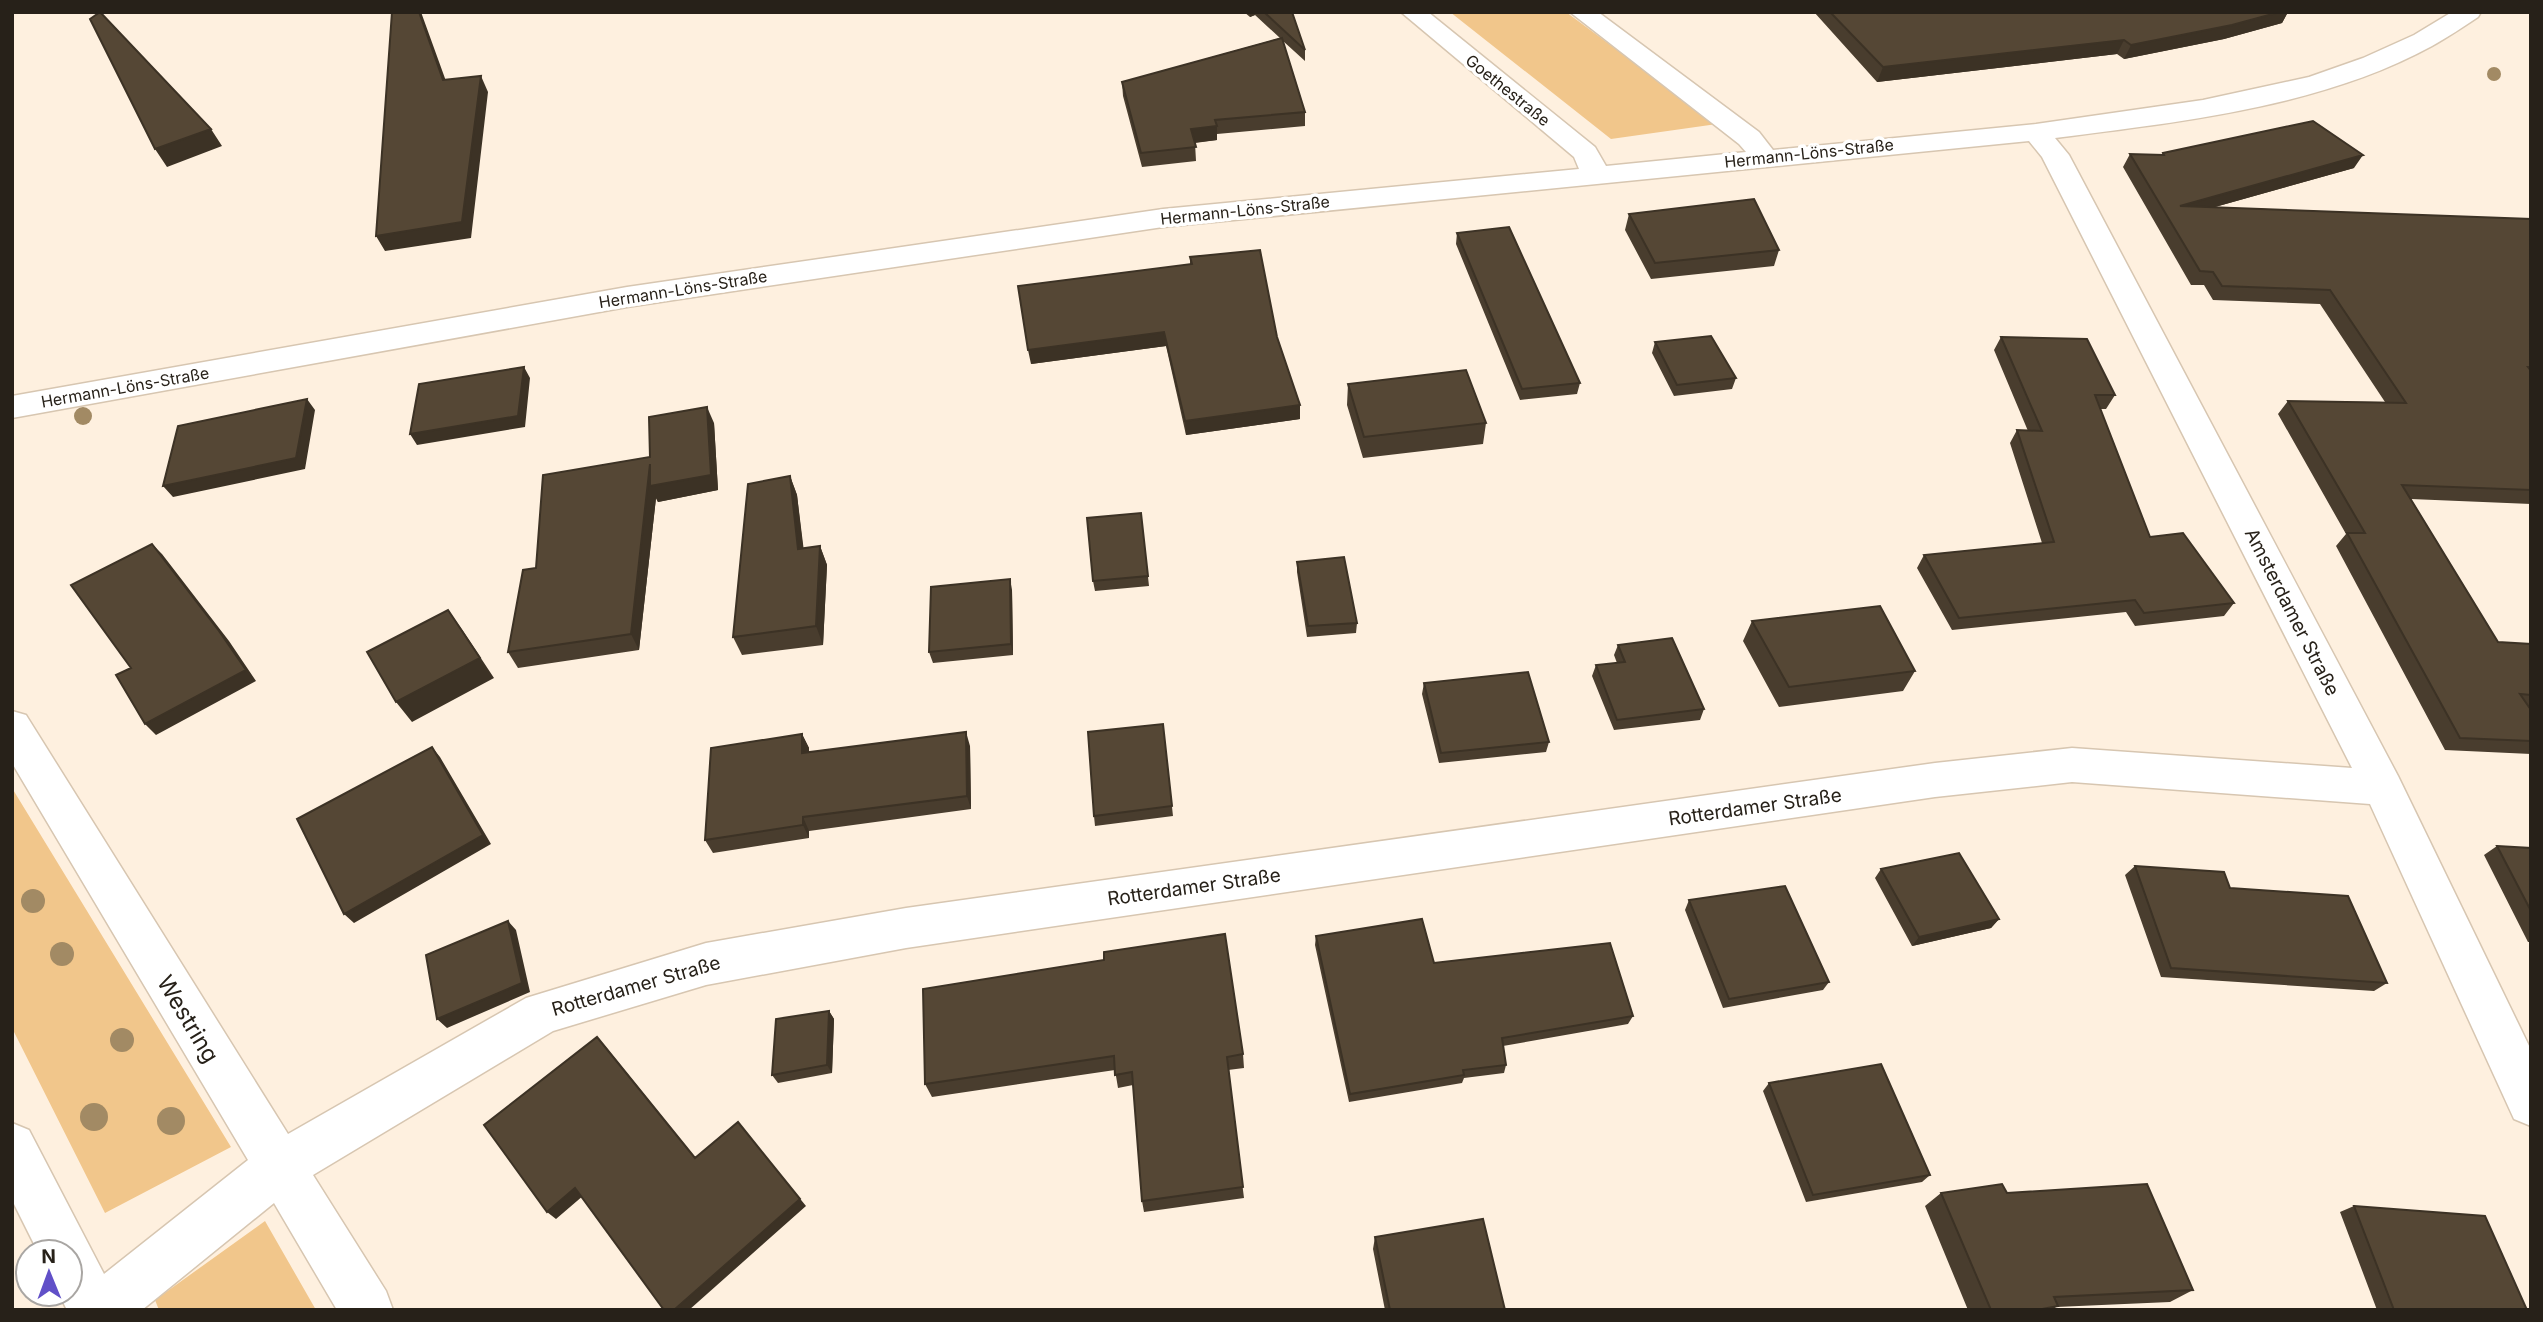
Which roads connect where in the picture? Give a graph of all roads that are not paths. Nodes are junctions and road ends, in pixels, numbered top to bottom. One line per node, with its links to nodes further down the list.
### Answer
1 (1413, 12): 6 (street, Goethestraße)
2 (1581, 12): 5 (street)
3 (2469, 12): 4 (street, Hermann-Löns-Straße)
4 (2036, 132): 5 (street, Hermann-Löns-Straße); 9 (street, Amsterdamer Straße)
5 (1764, 157): 6 (street, Hermann-Löns-Straße)
6 (1596, 174): 7 (street, Hermann-Löns-Straße)
7 (12, 407)
8 (12, 727): 12 (street, Westring)
9 (2383, 788): 10 (street, Amsterdamer Straße); 12 (street, Rotterdamer Straße)
10 (2531, 1102)
11 (12, 1147): 13 (street)
12 (279, 1167): 15 (street, Rotterdamer Straße); 16 (street, Westring)
13 (58, 1238)
14 (84, 1286): 15 (street)
15 (98, 1310)
16 (367, 1310)

